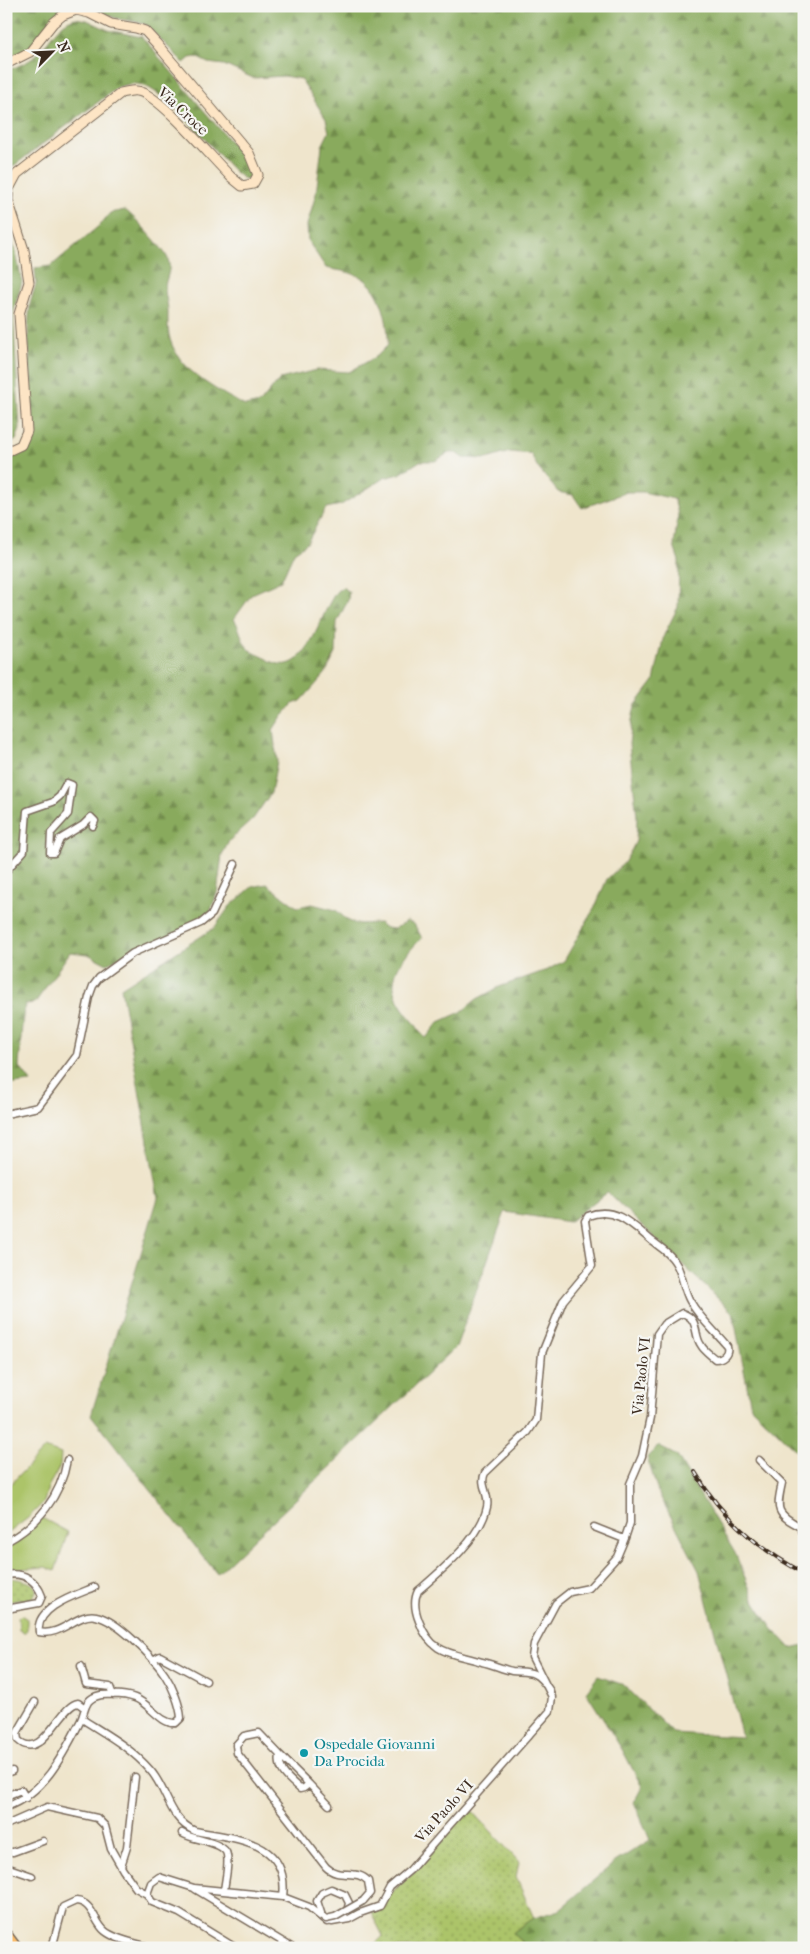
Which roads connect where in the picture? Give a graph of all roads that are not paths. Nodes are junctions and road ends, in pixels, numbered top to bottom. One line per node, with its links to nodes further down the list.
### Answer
1 (6, 64): 2 (street, Via Croce)
2 (6, 452)
3 (93, 826): 7 (street)
4 (6, 836): 5 (street)
5 (6, 851)
6 (236, 864): 8 (street)
7 (6, 871)
8 (6, 1114)
9 (68, 1460): 14 (street)
10 (759, 1460): 12 (street)
11 (594, 1527): 13 (street)
12 (804, 1536)
13 (624, 1539): 21 (street, Via Paolo VI); 21 (street, Via Paolo VI)
14 (6, 1542)
15 (6, 1575): 17 (street)
16 (95, 1587): 18 (street)
17 (6, 1609)
18 (153, 1660): 20 (street); 22 (street)
19 (81, 1666): 22 (street)
20 (206, 1681)
21 (550, 1691): 44 (street, Via Paolo VI)
22 (113, 1695): 24 (street)
23 (35, 1702): 24 (street)
24 (85, 1708): 25 (street)
25 (82, 1719): 30 (street); 43 (street)
26 (280, 1755): 28 (street); 28 (street); 44 (street, bridge)
27 (136, 1777): 37 (street)
28 (309, 1784): 31 (street)
29 (6, 1796): 30 (street)
30 (26, 1798): 32 (street)
31 (329, 1805)
32 (6, 1807)
33 (6, 1825): 37 (street)
34 (182, 1833): 41 (street)
35 (43, 1841): 36 (street)
36 (6, 1852)
37 (121, 1866): 42 (street)
38 (6, 1867): 39 (street)
39 (32, 1876)
40 (194, 1888): 41 (street); 42 (street); 50 (street)
41 (224, 1891): 43 (street)
42 (147, 1894): 49 (street)
43 (284, 1897): 44 (street)
44 (332, 1922)
45 (6, 1936): 46 (highway)
46 (15, 1948)
47 (52, 1948): 48 (street)
48 (151, 1948)
49 (236, 1948)
50 (293, 1948)

